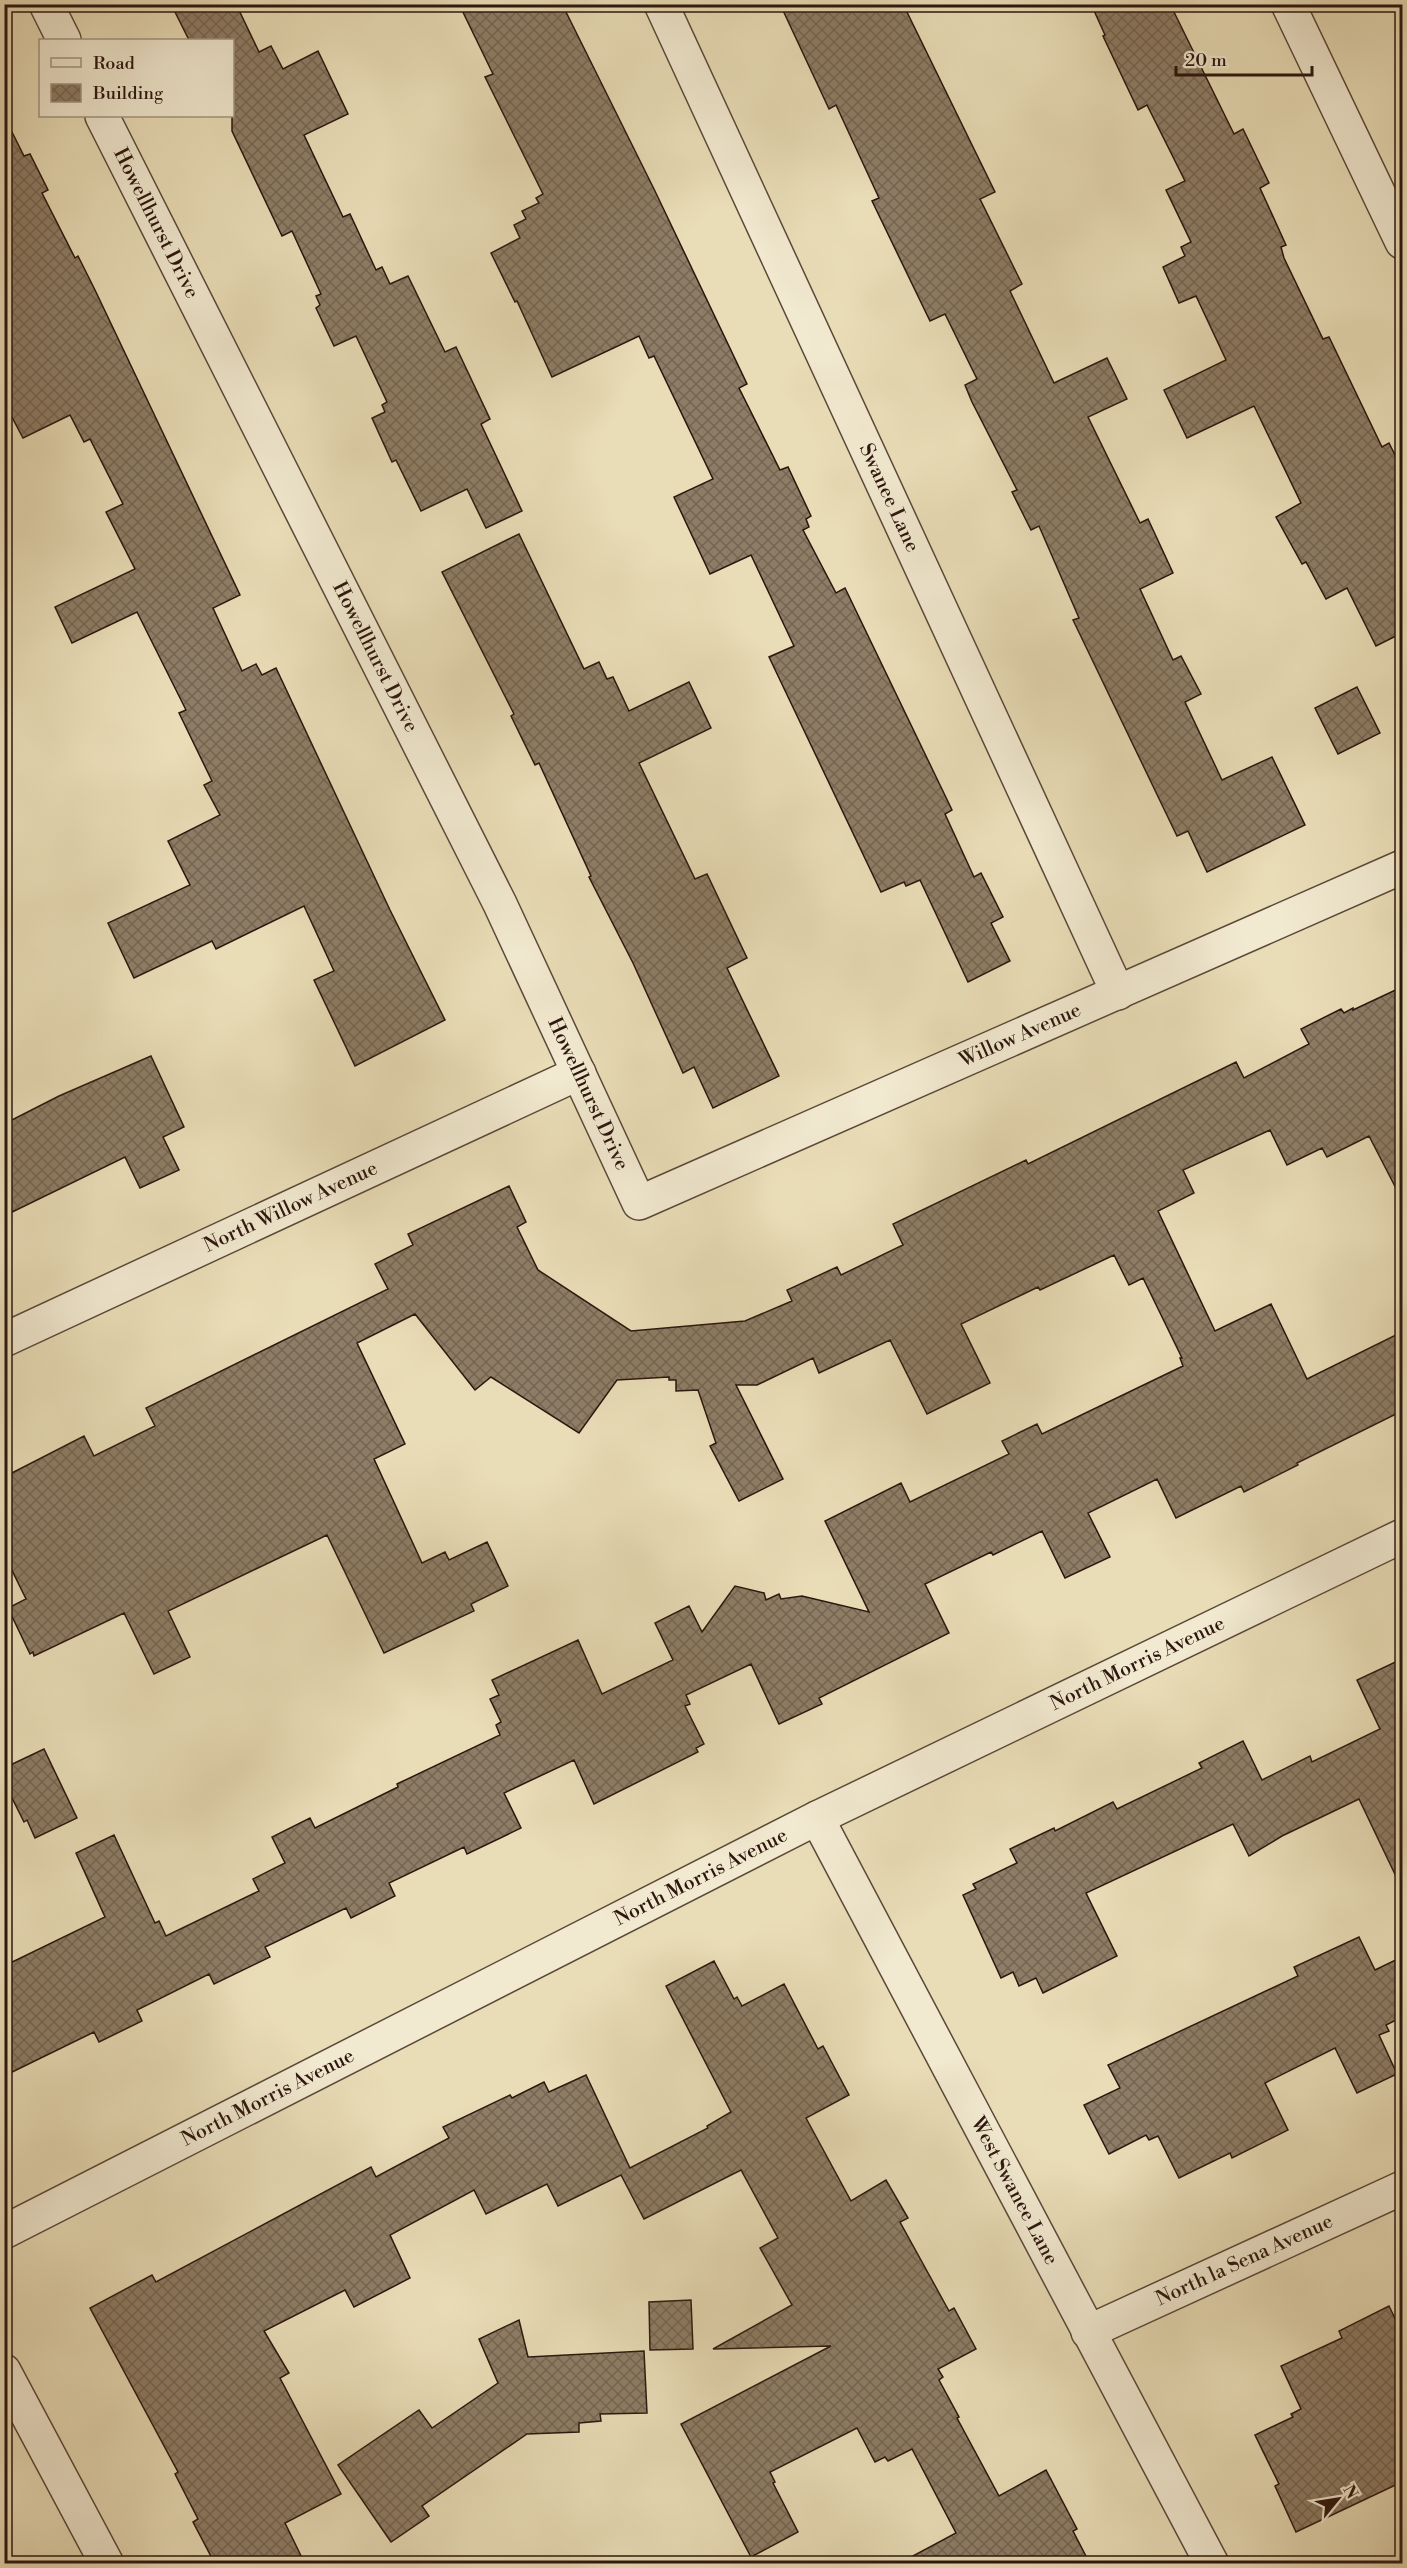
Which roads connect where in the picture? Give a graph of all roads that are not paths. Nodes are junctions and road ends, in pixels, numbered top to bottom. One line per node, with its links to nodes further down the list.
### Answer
1 (46, 4): 4 (street)
2 (661, 4): 8 (street, Swanee Lane)
3 (1288, 4): 6 (street)
4 (64, 39)
5 (103, 117): 9 (street, Howellhurst Drive)
6 (1402, 242)
7 (1402, 867): 8 (street, Willow Avenue)
8 (1118, 993): 10 (street, Willow Avenue)
9 (579, 1073): 10 (street, Howellhurst Drive); 11 (street, North Willow Avenue)
10 (639, 1203)
11 (4, 1340)
12 (1402, 1536): 13 (street, North Morris Avenue)
13 (817, 1818): 15 (street, North Morris Avenue); 16 (street, West Swanee Lane)
14 (1402, 2188): 16 (street, North la Sena Avenue)
15 (4, 2232)
16 (1088, 2332): 19 (street, West Swanee Lane)
17 (4, 2371): 18 (street)
18 (107, 2564)
19 (1212, 2564)

